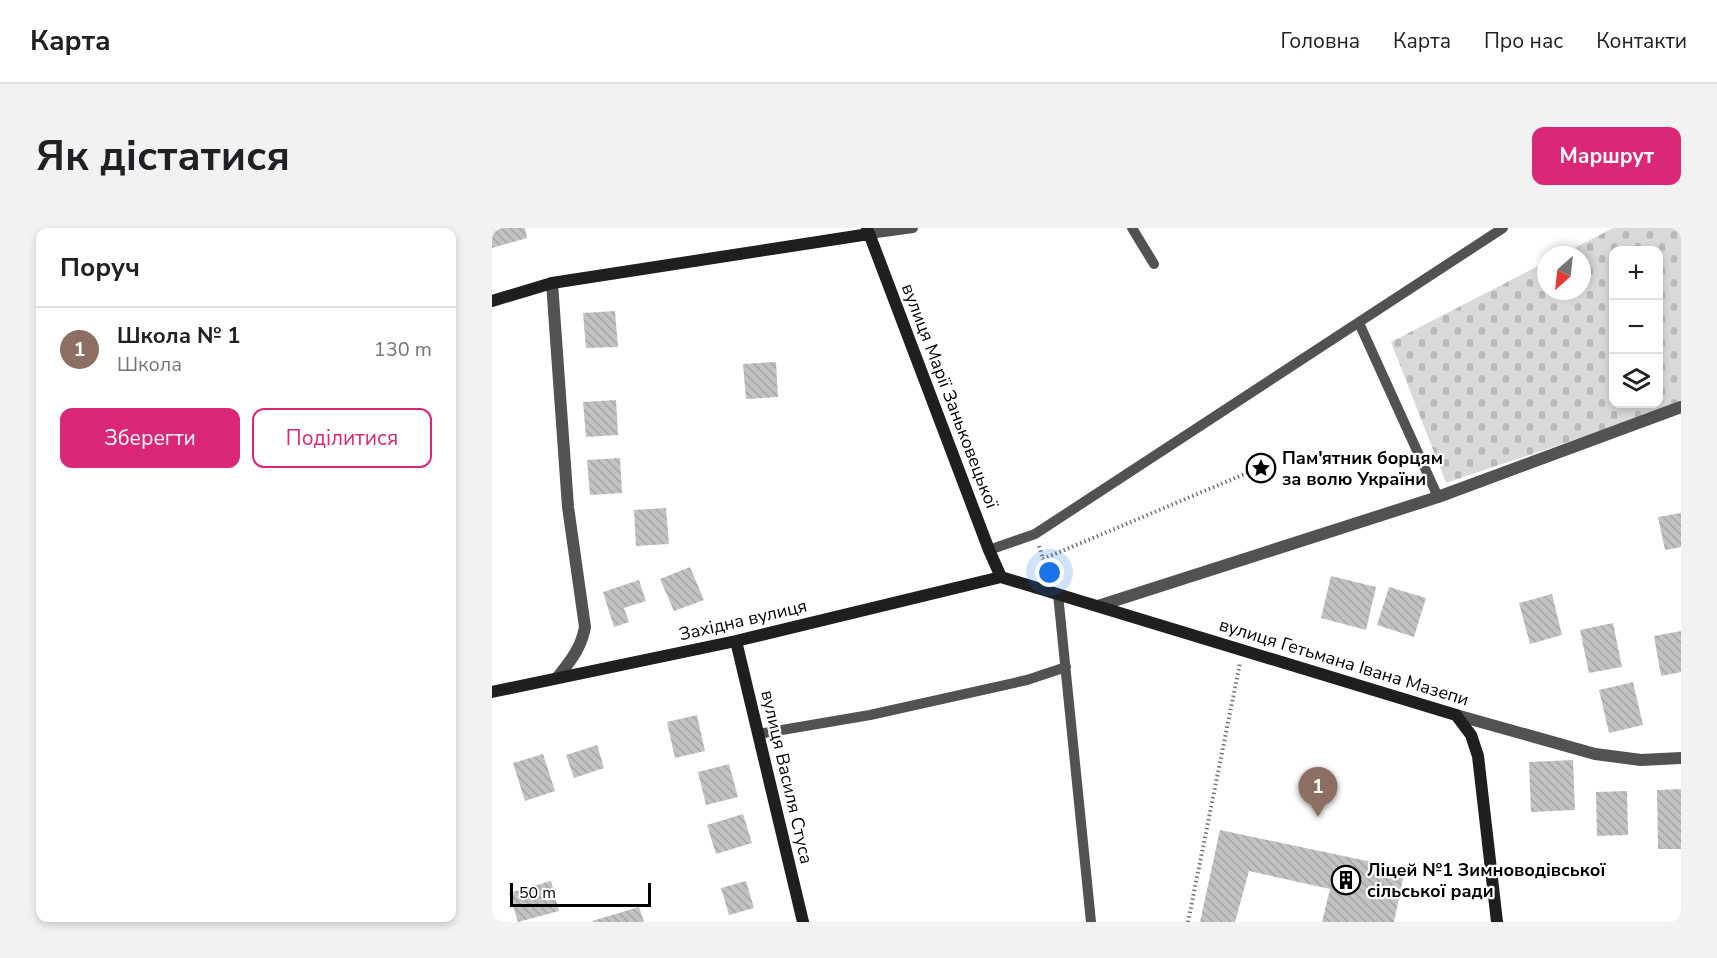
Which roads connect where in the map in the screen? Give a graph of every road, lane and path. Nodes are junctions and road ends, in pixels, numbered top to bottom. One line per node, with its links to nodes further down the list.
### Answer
1 (913, 228): 4 (lane)
2 (1132, 228): 5 (lane)
3 (1503, 228): 8 (lane)
4 (868, 231): 6 (street); 13 (street, вулиця Марії Заньковецької)
5 (1154, 264)
6 (552, 283): 7 (street); 20 (street)
7 (492, 301)
8 (1359, 323): 11 (lane); 12 (lane)
9 (1681, 407): 11 (street)
10 (1254, 470): 12 (path)
11 (1438, 496): 16 (street)
12 (1035, 534): 13 (lane)
13 (989, 550): 14 (street, вулиця Марії Заньковецької)
14 (1001, 577): 15 (street, вулиця Гетьмана Івана Мазепи); 17 (street, Західна вулиця)
15 (1058, 594): 16 (street, вулиця Гетьмана Івана Мазепи); 19 (lane)
16 (1098, 606): 18 (street, вулиця Гетьмана Івана Мазепи)
17 (736, 641): 20 (street, Західна вулиця); 23 (street, вулиця Василя Стуса)
18 (1243, 650): 22 (street, вулиця Гетьмана Івана Мазепи); 27 (path)
19 (1066, 667): 23 (lane); 26 (lane)
20 (557, 678): 21 (street, Західна вулиця)
21 (492, 692)
22 (1456, 715): 24 (street, вулиця Гетьмана Івана Мазепи); 28 (street)
23 (758, 734): 25 (street, вулиця Василя Стуса)
24 (1681, 758)
25 (803, 922)
26 (1091, 922)
27 (1188, 922)
28 (1497, 922)

